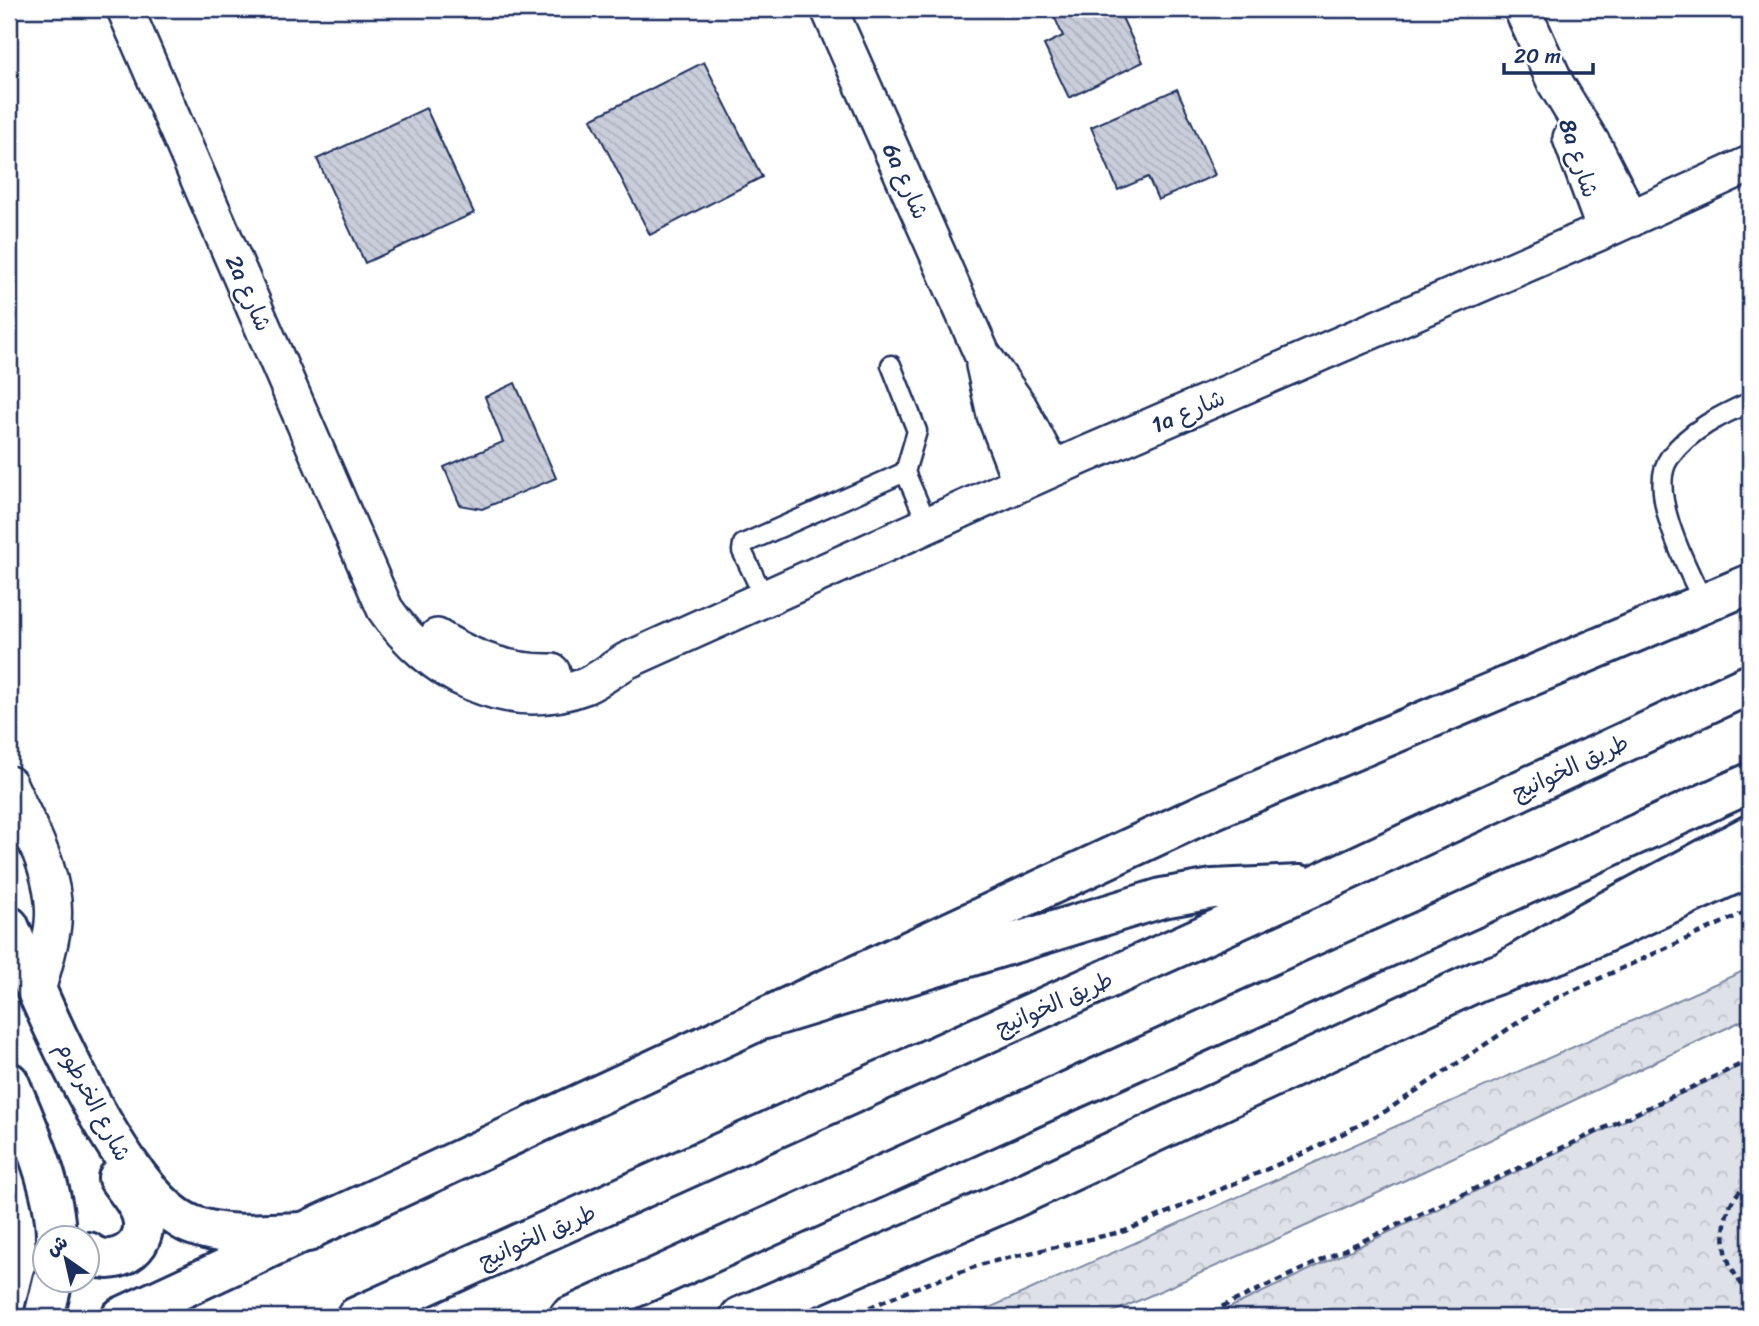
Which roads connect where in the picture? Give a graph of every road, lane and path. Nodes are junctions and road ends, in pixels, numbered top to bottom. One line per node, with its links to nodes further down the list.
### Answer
1 (125, 9): 14 (street, 2a شارع)
2 (829, 9): 9 (street, 6a شارع)
3 (1522, 9): 5 (street, 8a شارع)
4 (1750, 164): 5 (street, 1a شارع)
5 (1618, 225): 9 (street, 1a شارع)
6 (891, 365): 8 (lane)
7 (1750, 402): 13 (lane)
8 (905, 472): 10 (lane); 12 (lane)
9 (1036, 476): 10 (street, 1a شارع)
10 (928, 525): 12 (street, 1a شارع)
11 (1750, 584): 13 (main road)
12 (765, 598): 14 (street, 1a شارع)
13 (1705, 605): 25 (main road)
14 (495, 678)
15 (1750, 684): 20 (main road, طريق الخوانيج)
16 (1750, 783): 40 (main road)
17 (9, 784): 24 (street)
18 (1750, 835): 23 (main road)
19 (1750, 867): 23 (main road)
20 (1316, 885): 25 (main road); 39 (main road, طريق الخوانيج)
21 (1750, 910): 42 (path)
22 (9, 926): 24 (main road, شارع الخرطوم)
23 (1504, 972): 41 (main road)
24 (37, 992): 28 (main road, شارع الخرطوم)
25 (765, 1018): 33 (main road)
26 (1750, 1060): 43 (path)
27 (9, 1082): 29 (main road)
28 (95, 1106): 33 (main road, شارع الخرطوم); 34 (main road)
29 (28, 1128): 31 (main road); 32 (main road)
30 (1750, 1183): 36 (path)
31 (53, 1224)
32 (73, 1224)
33 (308, 1232): 38 (main road)
34 (102, 1257)
35 (50, 1294): 37 (main road)
36 (1750, 1297)
37 (44, 1317)
38 (121, 1317)
39 (356, 1317)
40 (569, 1317)
41 (740, 1317)
42 (847, 1317)
43 (1200, 1317)

